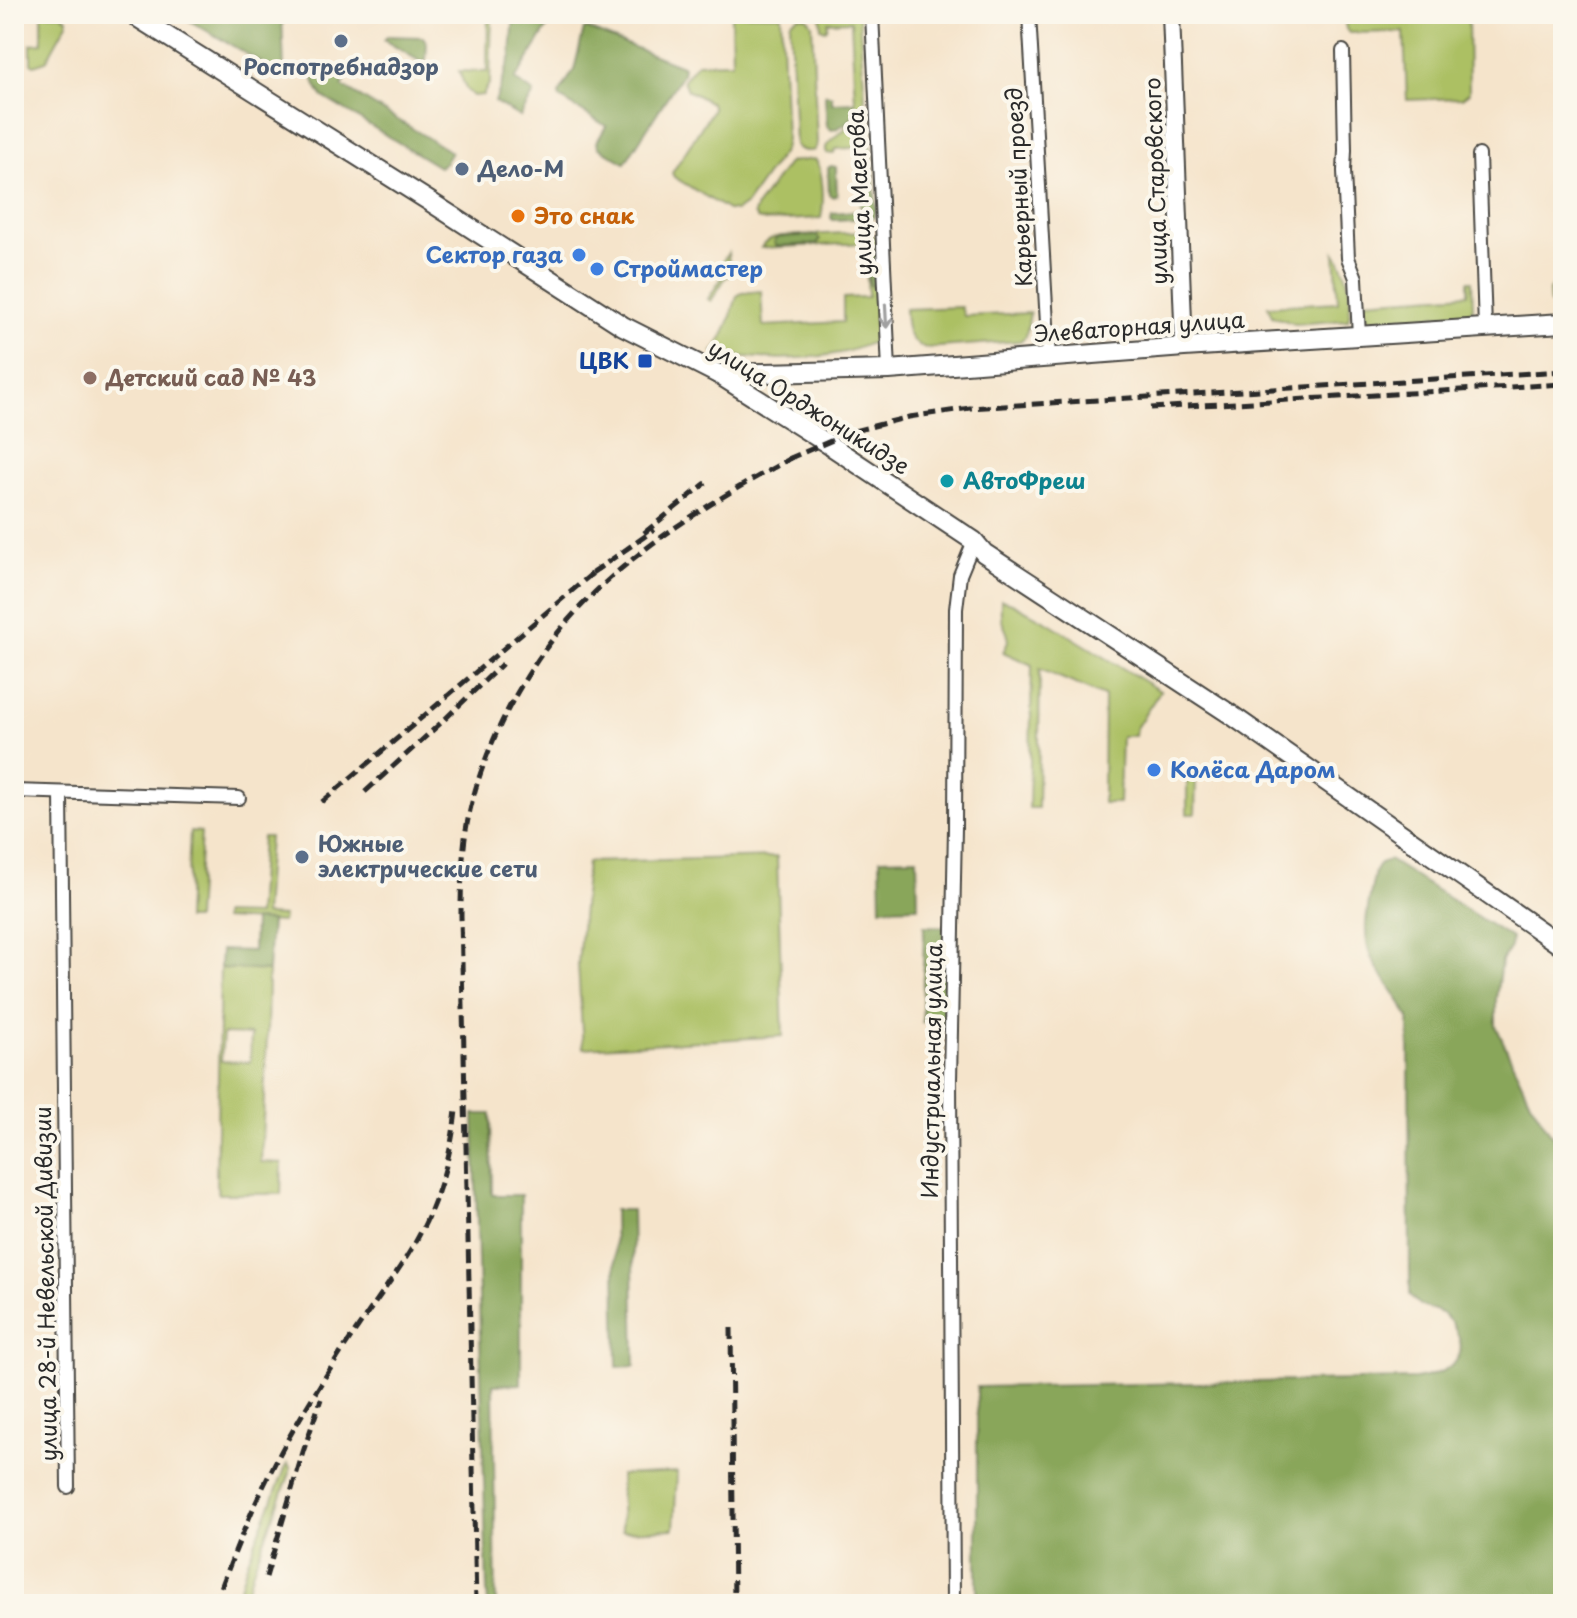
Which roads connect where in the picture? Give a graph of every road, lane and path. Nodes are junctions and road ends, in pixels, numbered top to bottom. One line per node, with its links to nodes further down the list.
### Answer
1 (132, 14): 13 (main road, улица Орджоникидзе)
2 (872, 14): 12 (street, улица Маегова, one-way to 12)
3 (1029, 14): 11 (street, Карьерный проезд)
4 (1171, 14): 10 (street, улица Старовского)
5 (1343, 51): 9 (street)
6 (1479, 155): 8 (street)
7 (1563, 323): 8 (main road, Элеваторная улица)
8 (1485, 327): 9 (main road, Элеваторная улица)
9 (1359, 336): 10 (main road, Элеваторная улица)
10 (1184, 347): 11 (main road, Элеваторная улица)
11 (1049, 358): 12 (main road, Элеваторная улица)
12 (889, 370): 13 (main road, Элеваторная улица)
13 (718, 374): 14 (main road, улица Орджоникидзе)
14 (974, 541): 18 (main road, улица Орджоникидзе); 20 (street, Индустриальная улица)
15 (14, 791): 16 (street)
16 (61, 793): 17 (street); 19 (street, улица 28-й Невельской Дивизии)
17 (239, 798)
18 (1563, 947)
19 (68, 1487)
20 (953, 1604)

